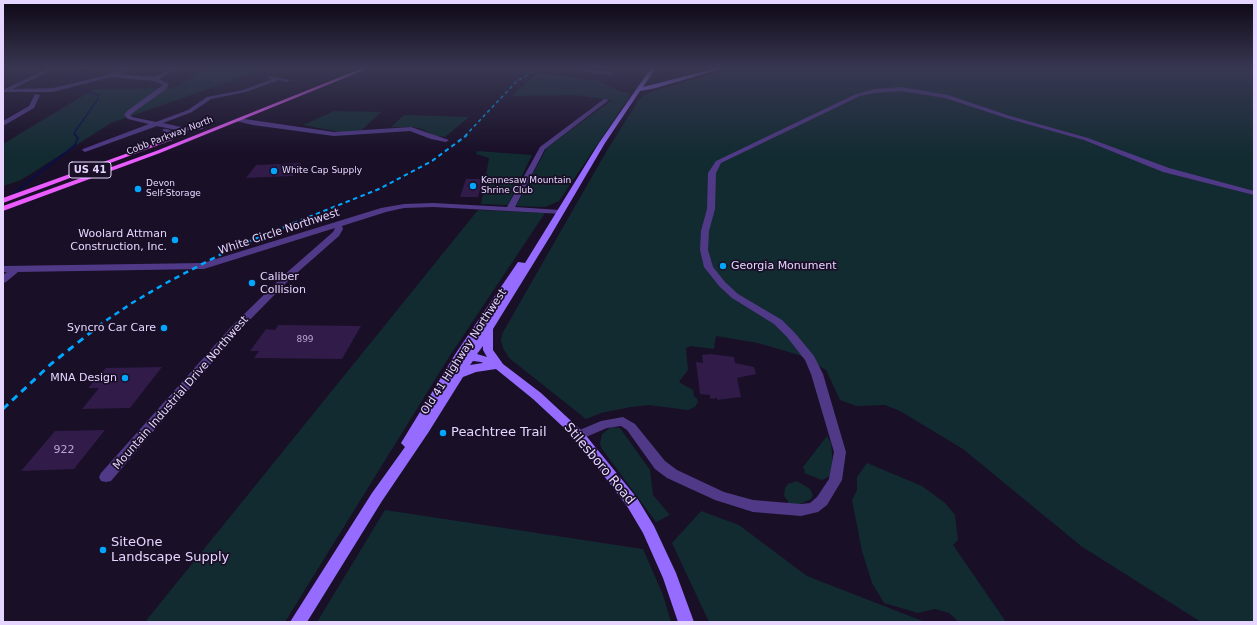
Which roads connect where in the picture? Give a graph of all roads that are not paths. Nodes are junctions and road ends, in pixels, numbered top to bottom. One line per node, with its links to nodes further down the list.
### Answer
1 (35, 97): 13 (street)
2 (149, 97): 11 (street)
3 (213, 97): 12 (street)
4 (278, 97): 15 (main road, Cobb Parkway North / US 41)
5 (294, 97): 10 (main road, Cobb Parkway North / US 41)
6 (632, 97): 25 (street, Old 41 Highway Northwest)
7 (853, 97): 34 (street)
8 (949, 97): 21 (street)
9 (606, 100): 23 (street)
10 (238, 120): 18 (street); 24 (main road, Cobb Parkway North / US 41)
11 (139, 121): 12 (street); 14 (street)
12 (158, 123): 14 (street); 15 (street)
13 (3, 124)
14 (151, 126): 17 (street); 19 (street)
15 (201, 128): 17 (main road, Cobb Parkway North / US 41)
16 (97, 139): 19 (street)
17 (169, 140): 22 (main road, Cobb Parkway North / US 41)
18 (446, 140)
19 (107, 142): 20 (street)
20 (85, 150)
21 (1254, 193)
22 (3, 201)
23 (510, 209): 25 (street, White Circle Northwest); 26 (street, White Circle Northwest)
24 (3, 210)
25 (560, 212): 30 (street, Old 41 Highway Northwest); 31 (street, Old 41 Highway Northwest)
26 (338, 225): 28 (street, White Circle Northwest); 35 (street, Mountain Industrial Drive Northwest)
27 (3, 268): 28 (street, White Circle Northwest)
28 (17, 268): 29 (street)
29 (3, 280)
30 (488, 327): 31 (street, Old 41 Highway Northwest); 32 (street)
31 (465, 356): 32 (street, Stilesboro Road); 33 (street, Old 41 Highway Northwest); 36 (street, Old 41 Highway Northwest)
32 (500, 367): 33 (street); 34 (street, Stilesboro Road)
33 (458, 375): 36 (street, Old 41 Highway Northwest)
34 (578, 435): 38 (street, Stilesboro Road)
35 (106, 478)
36 (377, 497): 37 (street, Old 41 Highway Northwest)
37 (298, 622)
38 (686, 622)

